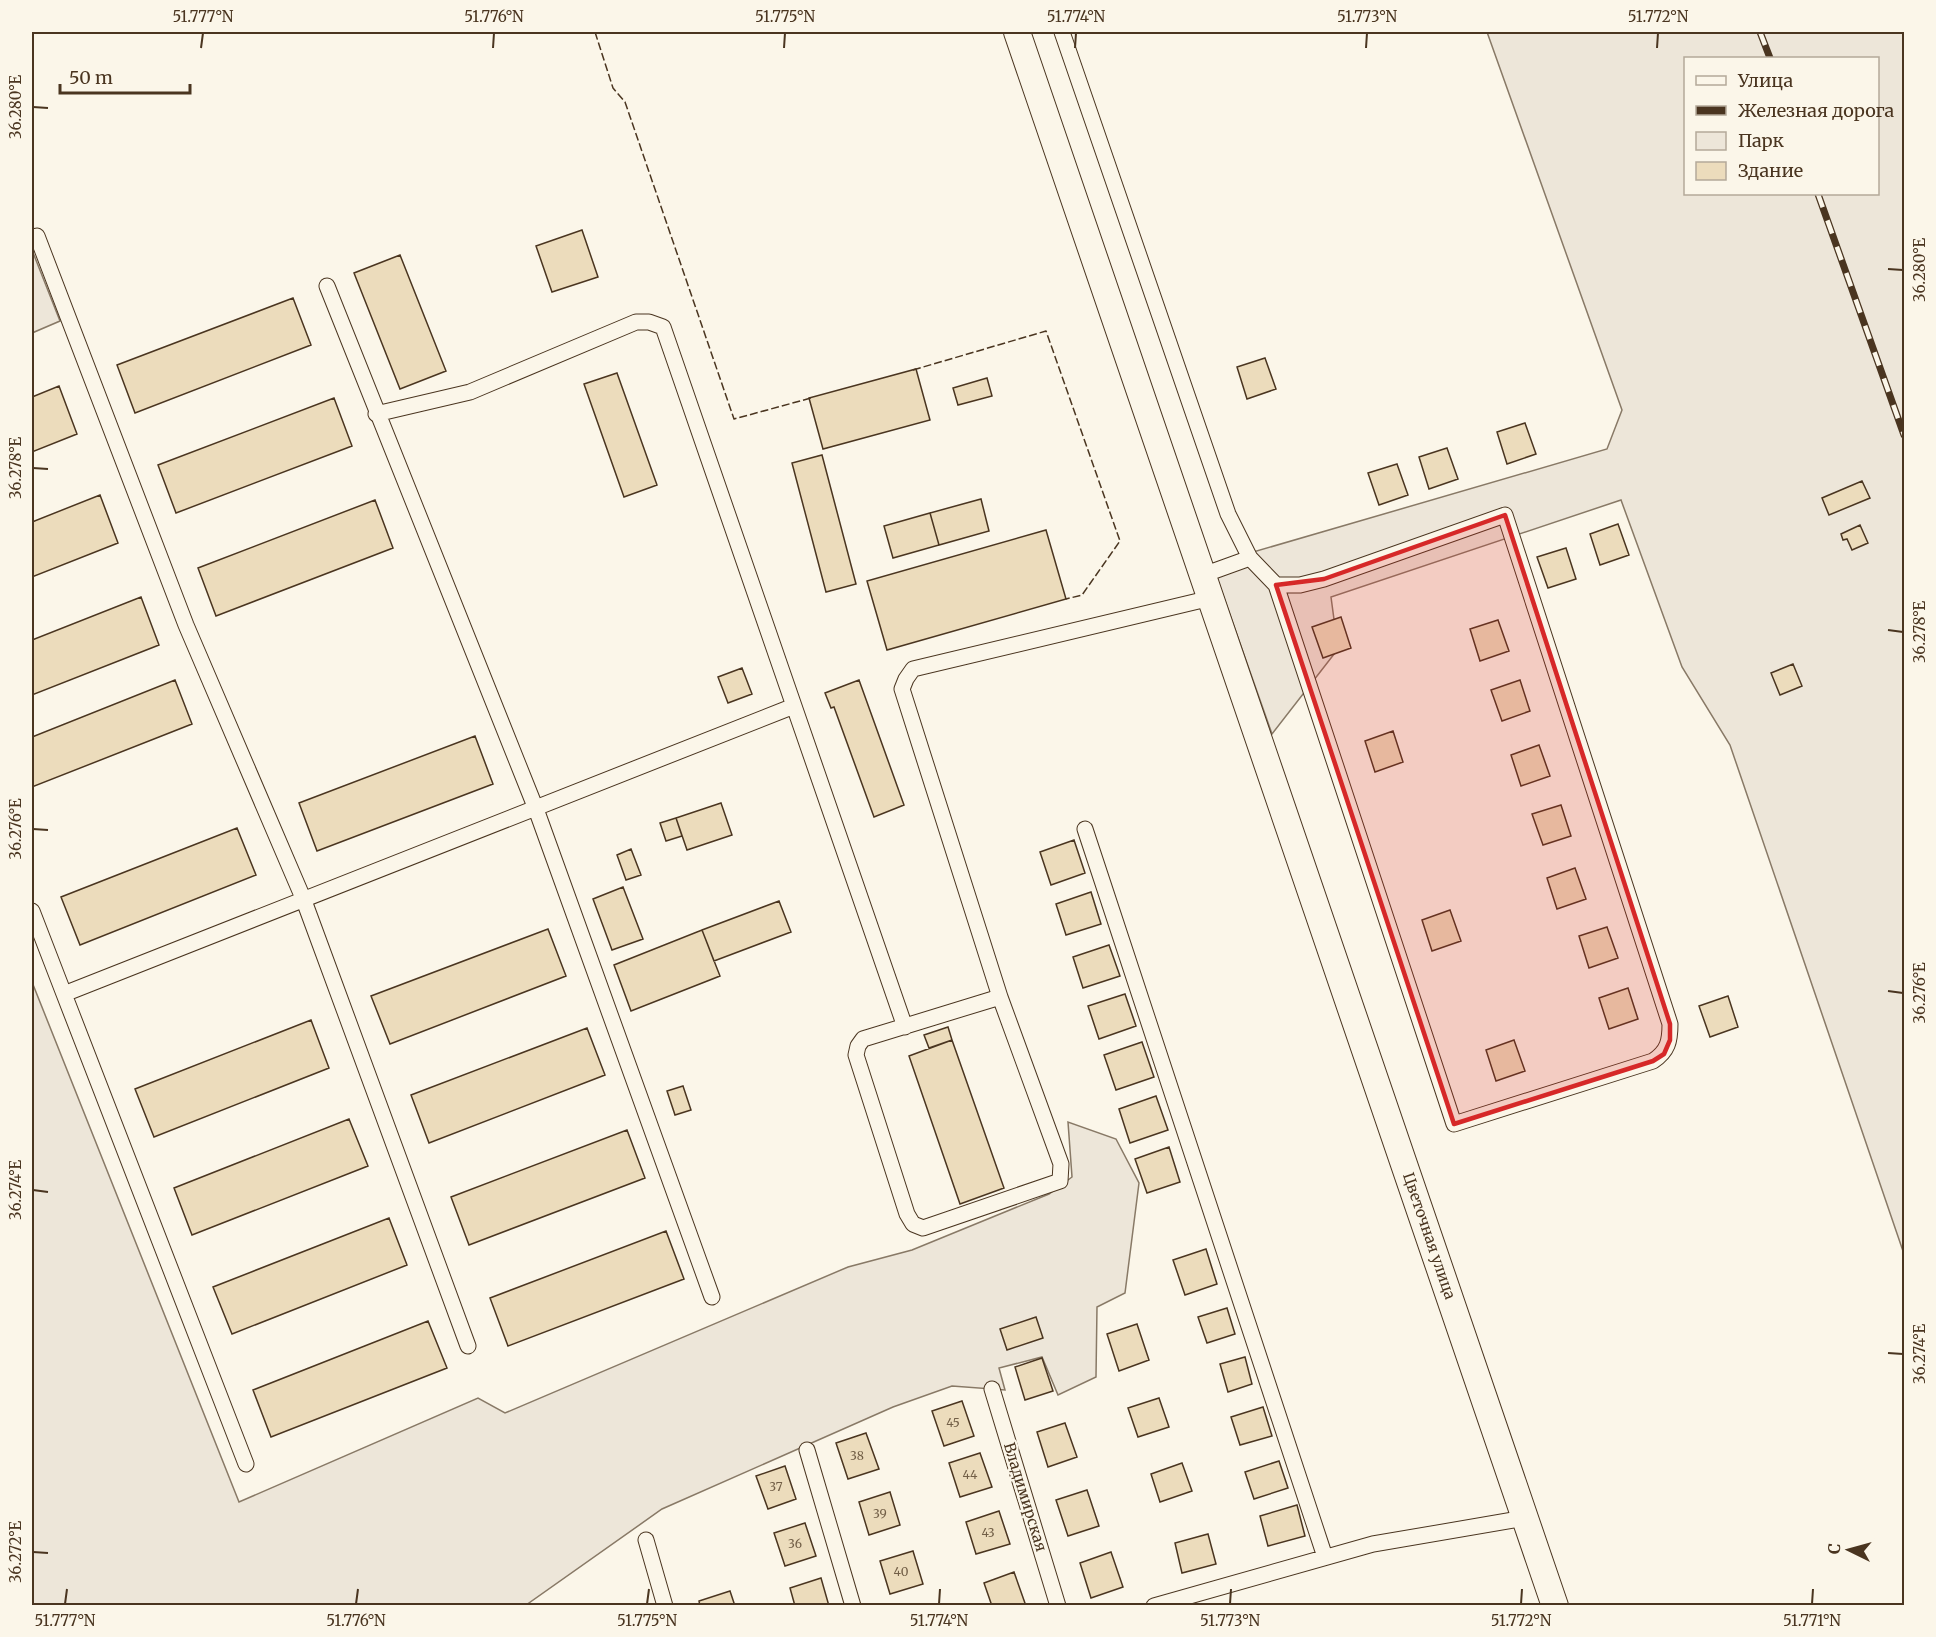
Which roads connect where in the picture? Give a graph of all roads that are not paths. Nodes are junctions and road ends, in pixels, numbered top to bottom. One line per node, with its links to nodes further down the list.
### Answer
1 (1017, 32): 8 (main road, Цветочная улица)
2 (1062, 32): 6 (street)
3 (33, 232): 12 (street)
4 (327, 286): 5 (street)
5 (376, 414): 9 (street); 10 (street)
6 (1250, 558): 7 (street); 8 (street)
7 (1276, 585): 7 (street)
8 (1207, 587): 15 (street); 22 (main road, Цветочная улица)
9 (794, 706): 10 (street); 16 (street)
10 (536, 808): 12 (street); 17 (street)
11 (1085, 829): 24 (street)
12 (303, 898): 14 (street); 18 (street)
13 (32, 911): 14 (street)
14 (64, 994): 21 (street)
15 (1000, 997): 16 (street); 16 (street)
16 (906, 1027)
17 (712, 1297)
18 (468, 1346)
19 (992, 1389): 27 (street, Владимирская)
20 (807, 1450): 26 (street)
21 (246, 1464)
22 (1525, 1518): 24 (street); 29 (main road, Цветочная улица)
23 (646, 1540): 25 (street)
24 (1325, 1557): 28 (street)
25 (665, 1605)
26 (853, 1605)
27 (1058, 1605)
28 (1154, 1605)
29 (1555, 1605)

